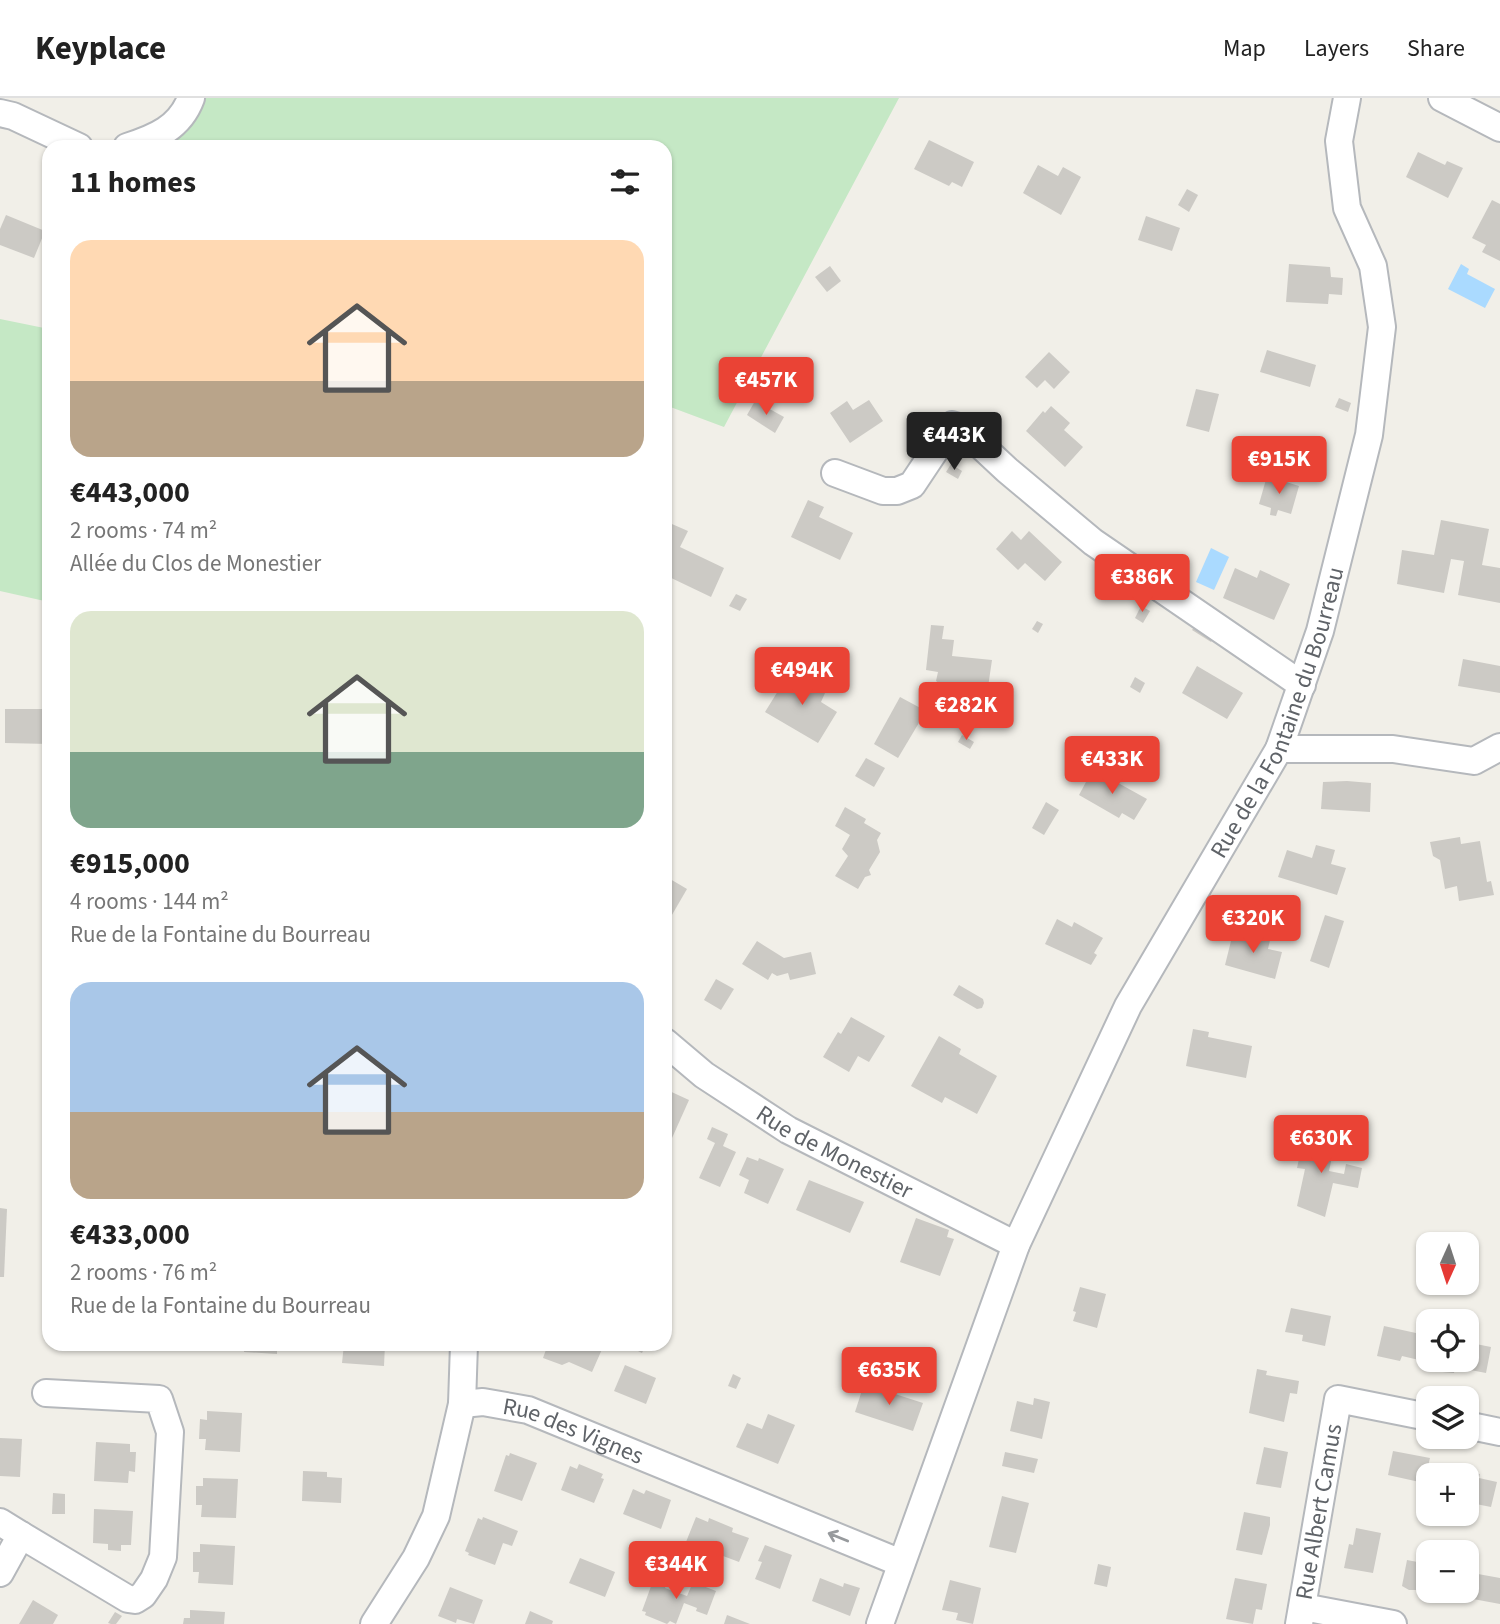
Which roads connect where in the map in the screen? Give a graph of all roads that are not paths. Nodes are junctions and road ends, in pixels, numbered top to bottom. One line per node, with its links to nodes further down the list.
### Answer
1 (191, 98): 7 (street)
2 (1347, 98): 9 (street, Rue de la Fontaine du Bourreau)
3 (1451, 100): 5 (street)
4 (0, 113): 6 (street)
5 (1500, 128)
6 (64, 140)
7 (150, 140)
8 (835, 473): 9 (street)
9 (1302, 685): 11 (street, Rue de la Fontaine du Bourreau)
10 (1500, 747): 11 (street)
11 (1279, 749): 13 (street, Rue de la Fontaine du Bourreau)
12 (672, 1048): 13 (street, Rue de Monestier)
13 (1016, 1245): 21 (street, Rue de la Fontaine du Bourreau)
14 (464, 1351): 16 (street)
15 (46, 1393): 20 (street)
16 (461, 1404): 21 (street, Rue des Vignes, one-way to 16); 24 (street)
17 (1416, 1414): 23 (street, Rue Albert Camus)
18 (1479, 1428): 19 (street)
19 (1500, 1432)
20 (11, 1529): 22 (street)
21 (901, 1563): 25 (street, Rue de la Fontaine du Bourreau)
22 (0, 1573)
23 (1301, 1615): 26 (street)
24 (374, 1624)
25 (880, 1624)
26 (1392, 1624)

